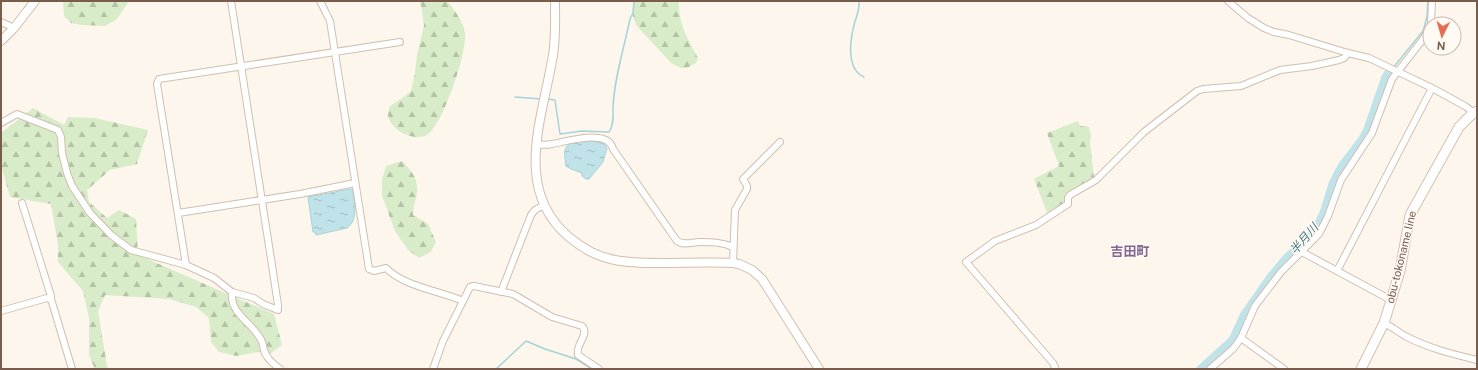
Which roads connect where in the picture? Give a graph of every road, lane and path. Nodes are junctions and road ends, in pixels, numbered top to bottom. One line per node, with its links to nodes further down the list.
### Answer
1 (35, 1): 9 (street)
2 (231, 1): 15 (street)
3 (320, 1): 13 (street)
4 (555, 1): 21 (street)
5 (1228, 1): 14 (street)
6 (1432, 1): 7 (street)
7 (1431, 16)
8 (1, 22): 9 (street)
9 (14, 28): 11 (street)
10 (1422, 40): 16 (street)
11 (1, 41)
12 (400, 42): 13 (street)
13 (335, 51): 15 (street); 22 (street)
14 (1348, 53): 16 (street); 46 (street)
15 (242, 66): 23 (street); 26 (street)
16 (1394, 69): 17 (street); 28 (street)
17 (1432, 88): 18 (street); 31 (street)
18 (1476, 112): 35 (main road, obu-tokoname line)
19 (1, 123): 30 (street)
20 (780, 142): 27 (street)
21 (536, 144): 25 (street); 27 (street)
22 (355, 183): 23 (street); 36 (street)
23 (262, 200): 26 (street); 32 (street)
24 (22, 203): 34 (street)
25 (544, 205): 29 (street); 33 (street)
26 (178, 212): 30 (street)
27 (732, 247): 29 (street)
28 (1302, 252): 31 (street); 39 (street)
29 (733, 263): 45 (street)
30 (186, 265): 32 (street)
31 (1337, 271): 35 (street)
32 (232, 292): 42 (street)
33 (501, 292): 36 (street); 44 (street)
34 (50, 298): 37 (street); 41 (street)
35 (1391, 300): 38 (main road, obu-tokoname line)
36 (463, 301): 43 (street)
37 (1, 311)
38 (1384, 323): 40 (street); 49 (main road, obu-tokoname line)
39 (1241, 338): 47 (street); 48 (street)
40 (1477, 360)
41 (72, 369)
42 (280, 369)
43 (433, 369)
44 (599, 369)
45 (819, 369)
46 (1054, 369)
47 (1210, 369)
48 (1284, 369)
49 (1361, 369)

